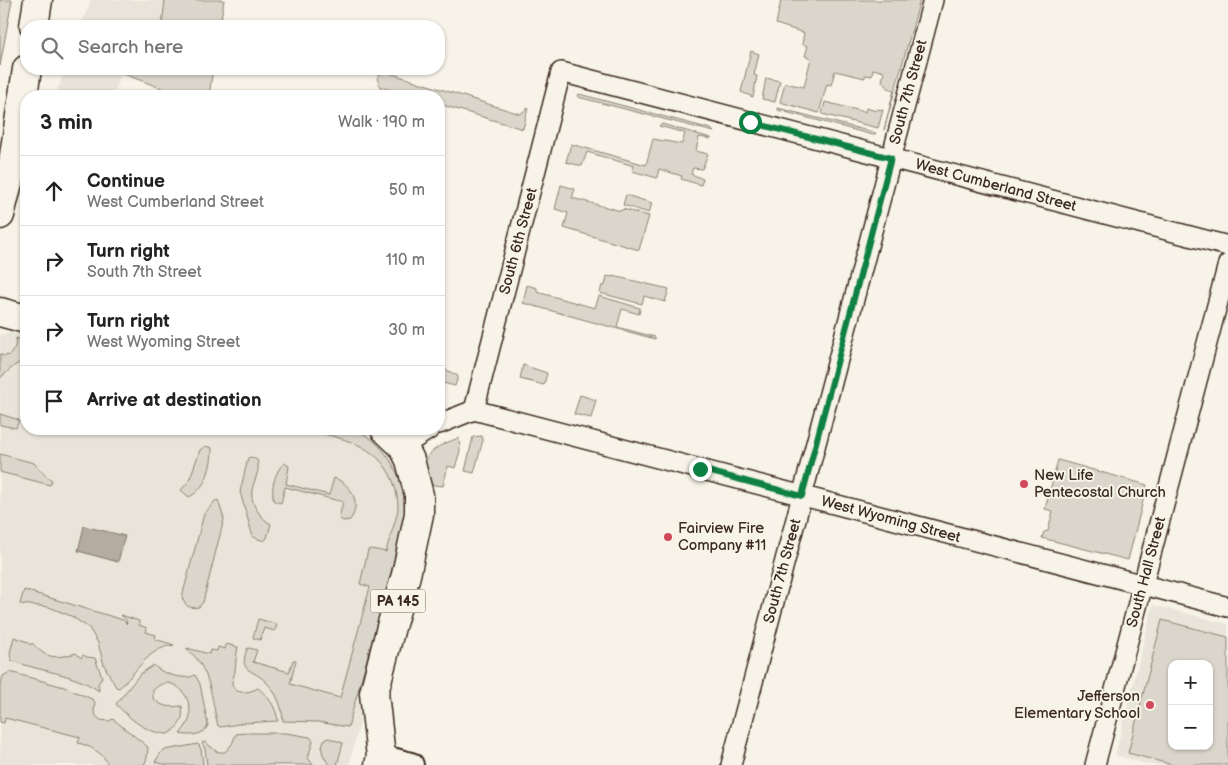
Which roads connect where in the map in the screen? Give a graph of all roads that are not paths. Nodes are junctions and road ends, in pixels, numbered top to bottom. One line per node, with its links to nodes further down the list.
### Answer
1 (38, 0): 3 (main road)
2 (933, 0): 8 (street, South 7th Street)
3 (35, 20)
4 (561, 72): 8 (street, West Cumberland Street); 14 (street, South 6th Street)
5 (26, 75): 6 (main road)
6 (24, 90)
7 (20, 112): 9 (main road)
8 (891, 158): 10 (street, West Cumberland Street); 17 (street, South 7th Street)
9 (0, 216)
10 (1228, 246)
11 (1228, 264): 18 (street, South Hall Street)
12 (0, 312): 13 (main road)
13 (20, 317)
14 (474, 410): 15 (street); 17 (street, West Wyoming Street)
15 (445, 422)
16 (394, 437): 20 (main road, PA 145)
17 (802, 496): 18 (street, West Wyoming Street); 22 (street, South 7th Street)
18 (1143, 585): 19 (street, West Wyoming Street); 23 (street, South Hall Street)
19 (1228, 607)
20 (380, 761): 21 (street)
21 (412, 765)
22 (732, 765)
23 (1095, 765)

